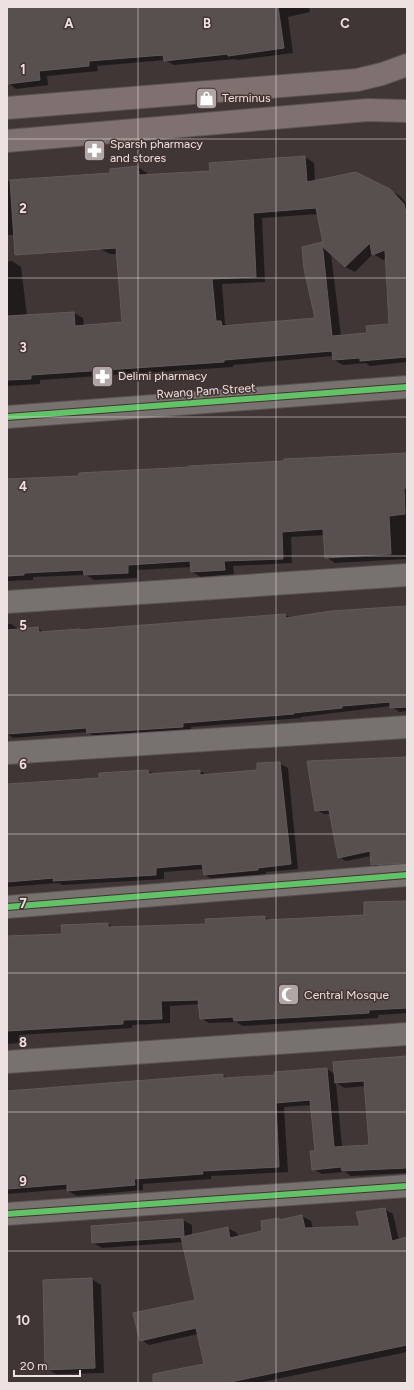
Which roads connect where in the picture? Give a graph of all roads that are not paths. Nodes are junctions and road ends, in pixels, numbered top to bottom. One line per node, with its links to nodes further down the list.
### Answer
1 (407, 65): 2 (main road)
2 (7, 108)
3 (407, 111): 4 (main road)
4 (7, 141)
5 (407, 387): 6 (street, Rwang Pam Street)
6 (7, 417)
7 (407, 576): 8 (street)
8 (7, 602)
9 (407, 727): 10 (street)
10 (7, 753)
11 (407, 875): 12 (street)
12 (7, 907)
13 (407, 1034): 14 (street)
14 (7, 1062)
15 (407, 1186): 16 (street)
16 (7, 1214)

